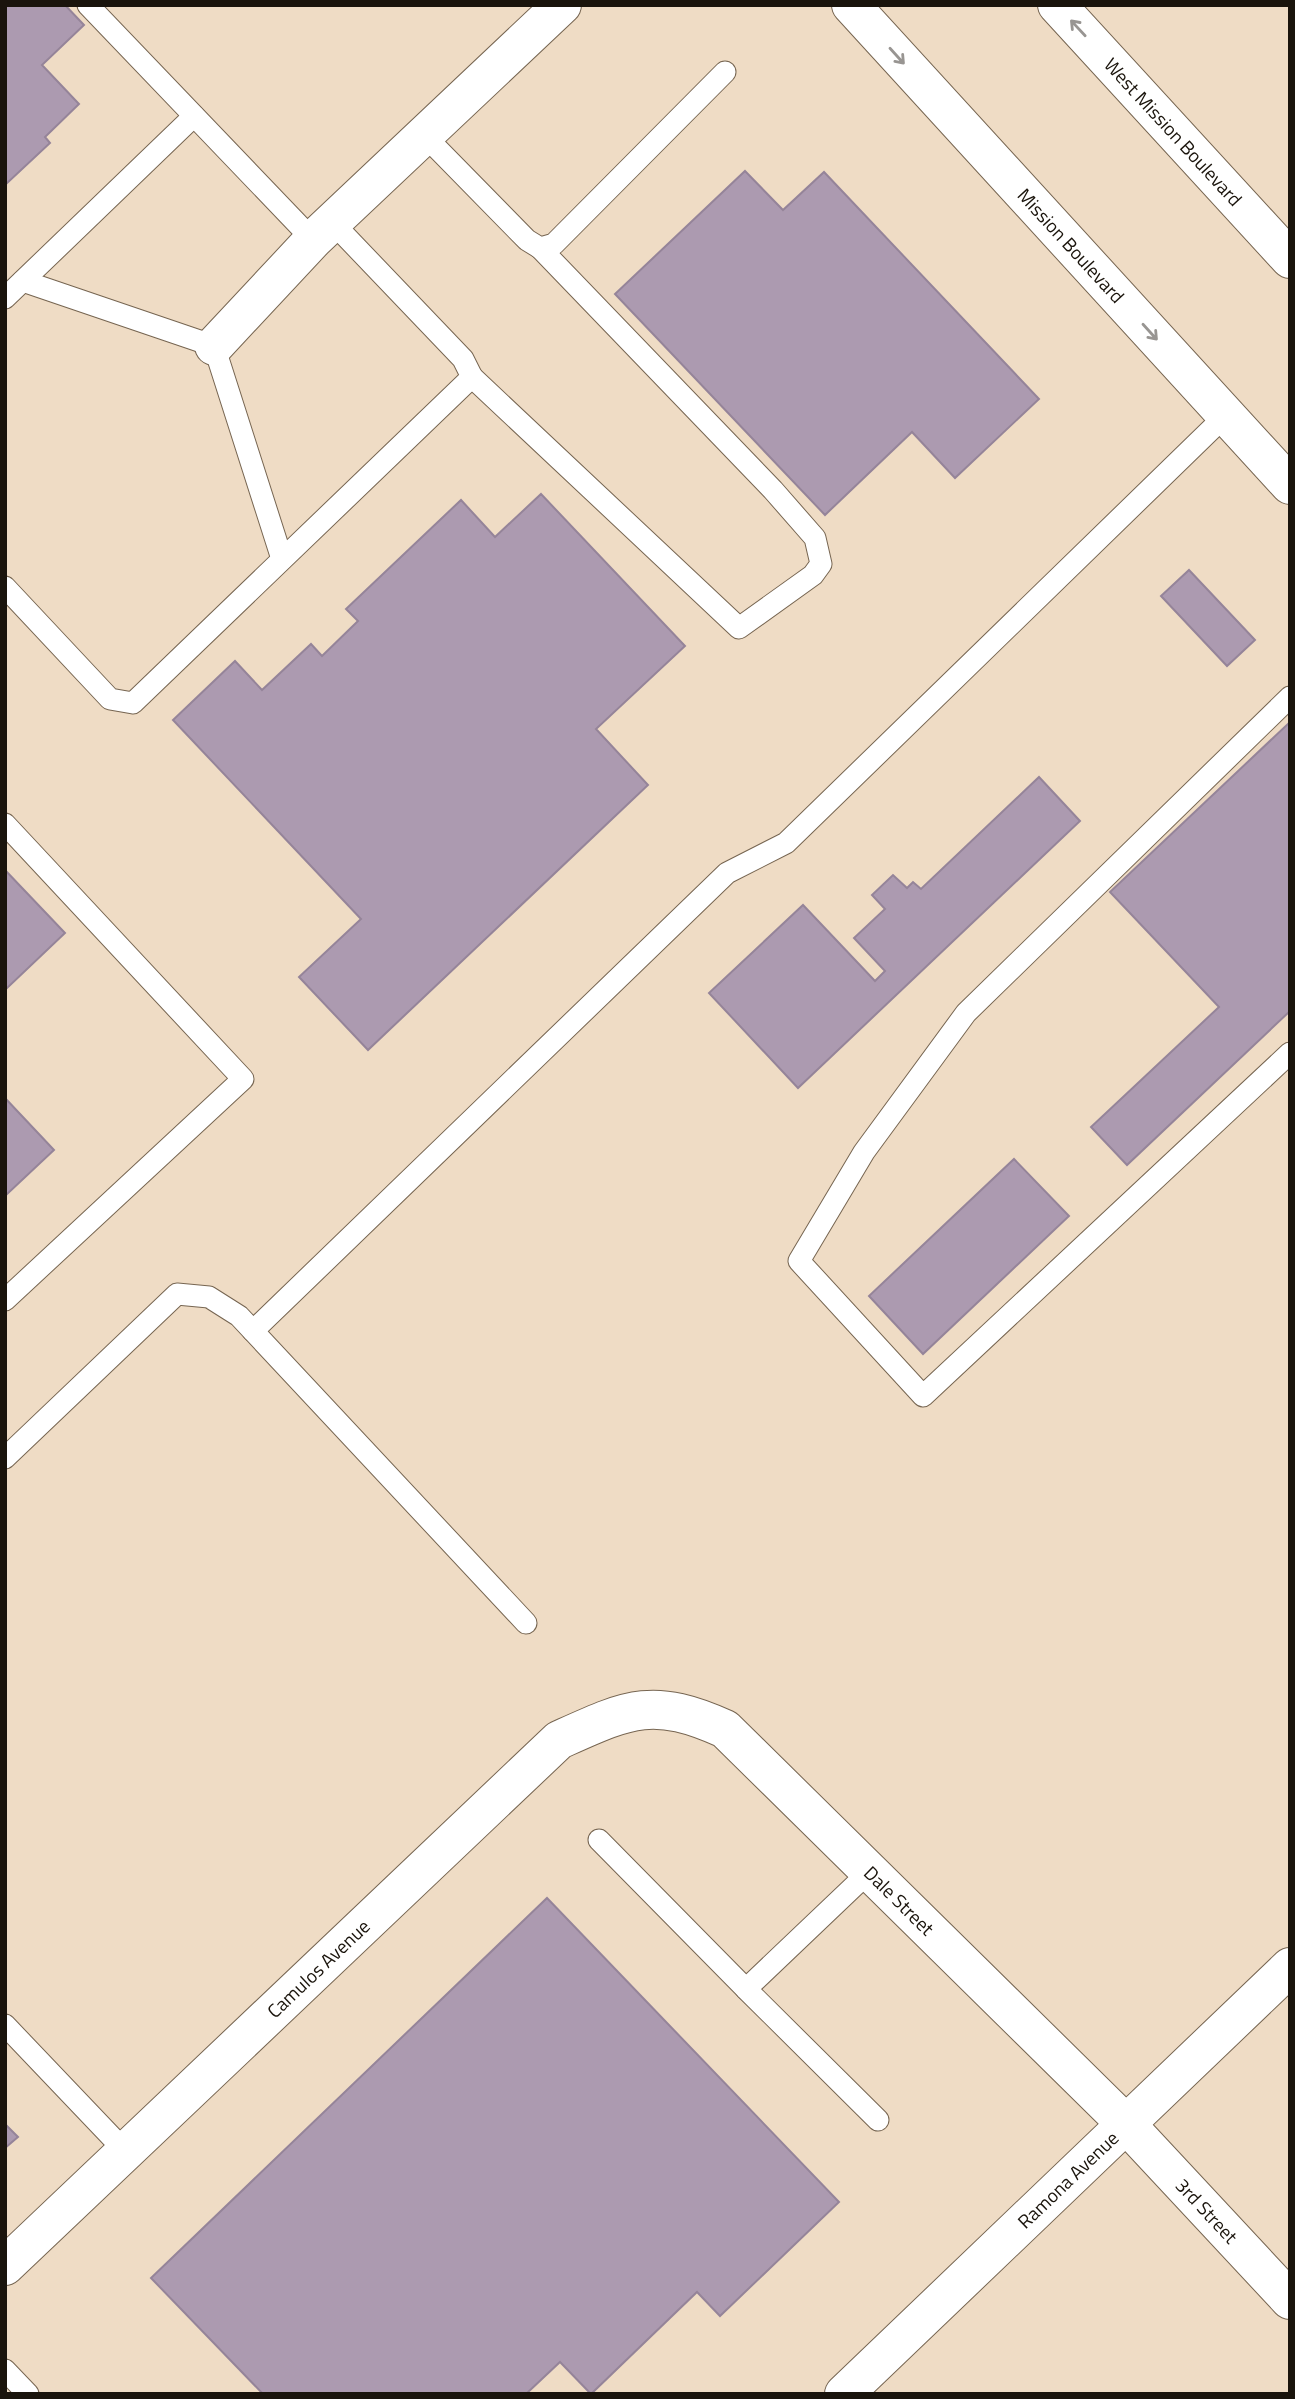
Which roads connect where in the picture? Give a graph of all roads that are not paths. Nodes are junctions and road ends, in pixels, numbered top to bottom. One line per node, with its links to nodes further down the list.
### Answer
1 (88, 5): 6 (lane)
2 (562, 5): 7 (street)
3 (851, 5): 15 (street, Mission Boulevard, one-way to 15)
4 (1058, 5): 10 (street, West Mission Boulevard, one-way to 4)
5 (725, 72): 9 (lane)
6 (194, 116): 8 (lane); 11 (lane)
7 (424, 135): 8 (street); 9 (lane)
8 (322, 231): 13 (street); 14 (lane)
9 (540, 248): 14 (lane)
10 (1290, 258)
11 (23, 281): 12 (lane); 13 (lane)
12 (5, 298)
13 (214, 346): 17 (lane)
14 (472, 377): 17 (lane)
15 (1226, 415): 16 (street, Mission Boulevard); 23 (lane)
16 (1290, 485)
17 (282, 559): 18 (lane)
18 (5, 587)
19 (1290, 697): 21 (lane)
20 (5, 824): 22 (lane)
21 (1290, 1053)
22 (5, 1300)
23 (253, 1331): 24 (lane); 25 (lane)
24 (5, 1458)
25 (526, 1623)
26 (654, 1707): 28 (street, Dale Street); 34 (street, Camulos Avenue)
27 (599, 1840): 30 (lane)
28 (870, 1871): 30 (lane); 33 (street, Dale Street)
29 (1290, 1967): 33 (street, Ramona Avenue)
30 (746, 1989): 32 (lane)
31 (5, 2025): 34 (lane)
32 (878, 2120)
33 (1126, 2124): 36 (street, 3rd Street); 39 (street, Ramona Avenue)
34 (126, 2151): 35 (street, Camulos Avenue)
35 (5, 2266)
36 (1290, 2300)
37 (5, 2370): 38 (lane)
38 (28, 2394)
39 (844, 2394)

